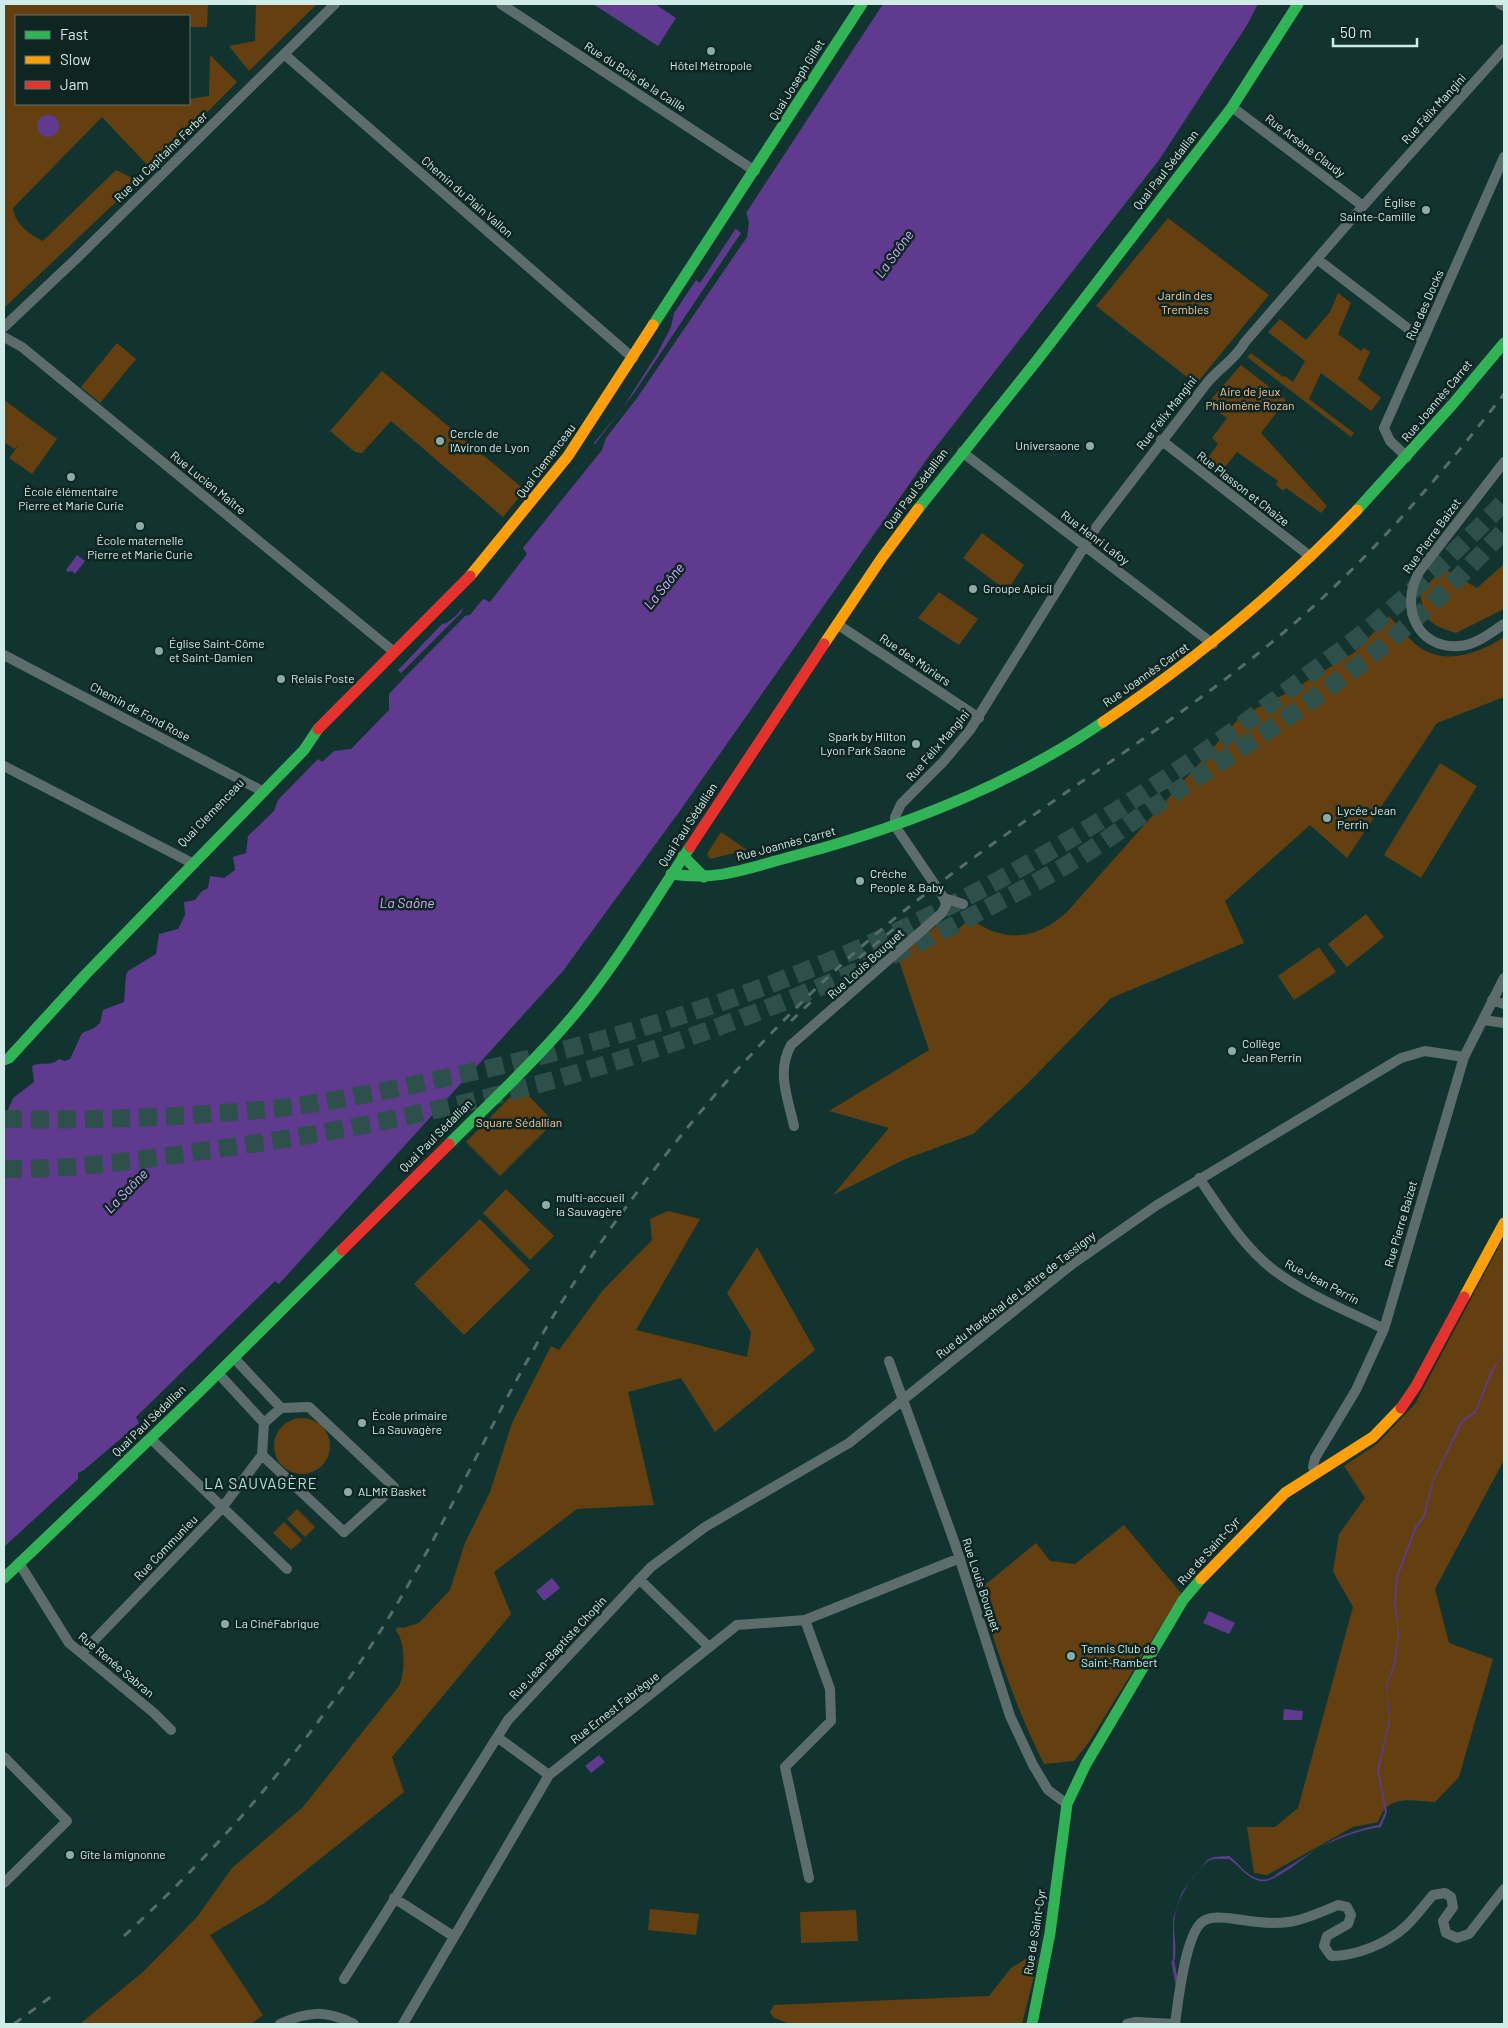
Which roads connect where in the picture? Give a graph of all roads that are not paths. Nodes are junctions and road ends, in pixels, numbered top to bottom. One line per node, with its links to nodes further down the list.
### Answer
1 (335, 4): 8 (street, Rue du Capitaine Ferber)
2 (501, 4): 11 (street, Rue du Bois de la Caille)
3 (862, 4): 11 (main road, Quai Joseph Gillet)
4 (1298, 4): 9 (main road, Quai Paul Sédallian)
5 (1500, 4): 6 (street)
6 (1504, 6)
7 (1504, 49): 12 (street, Rue Félix Mangini)
8 (284, 54): 14 (street, Rue du Capitaine Ferber); 18 (street, Chemin du Plain Vallon)
9 (1232, 107): 12 (street, Rue Arsène Claudy); 20 (main road, Quai Paul Sédallian)
10 (1504, 157): 16 (street, Rue des Docks)
11 (755, 171): 18 (main road, Quai Clemenceau)
12 (1363, 206): 13 (street, Rue Félix Mangini)
13 (1317, 259): 16 (street); 19 (street, Rue Félix Mangini)
14 (4, 327)
15 (4, 337): 28 (street, Rue Lucien Maître)
16 (1423, 340): 21 (street, Rue des Docks)
17 (1504, 343): 21 (main road, Rue Joannès Carret)
18 (633, 358): 28 (main road, Quai Clemenceau)
19 (1161, 440): 23 (street, Rue Félix Mangini); 24 (street, Rue Plasson et Chaize)
20 (962, 452): 23 (street, Rue Henri Lafoy); 25 (main road, Quai Paul Sédallian)
21 (1407, 457): 24 (main road, Rue Joannès Carret)
22 (1504, 462): 26 (street, Rue Pierre Baizet)
23 (1084, 546): 27 (street, Rue Henri Lafoy); 30 (street, Rue Félix Mangini)
24 (1311, 557): 27 (main road, Rue Joannès Carret)
25 (837, 624): 30 (street, Rue des Mûriers); 34 (main road, Quai Paul Sédallian)
26 (1504, 624)
27 (1214, 644): 33 (main road, Rue Joannès Carret)
28 (394, 652): 32 (main road, Quai Clemenceau)
29 (4, 655): 32 (street, Chemin de Fond Rose)
30 (979, 718): 33 (street, Rue Félix Mangini)
31 (4, 766): 35 (street)
32 (260, 790): 35 (main road, Quai Clemenceau)
33 (895, 826): 37 (main road, Rue Joannès Carret); 38 (street)
34 (684, 856): 36 (main road, Quai Paul Sédallian); 37 (main road)
35 (189, 862): 40 (main road, Quai Clemenceau)
36 (672, 874): 37 (main road, Rue Joannès Carret); 53 (main road, Quai Paul Sédallian)
37 (704, 877)
38 (944, 898): 39 (street); 49 (street, Rue Louis Bouquet)
39 (963, 904)
40 (93, 961): 46 (main road, Quai Clemenceau); 48 (main road, Quai Clemenceau)
41 (1504, 978): 42 (street, Rue Pierre Baizet)
42 (1492, 1000): 43 (street); 45 (street, Rue Pierre Baizet)
43 (1504, 1004)
44 (1504, 1022): 45 (street)
45 (1482, 1024): 47 (street, Rue Pierre Baizet)
46 (4, 1050)
47 (1464, 1056): 50 (street, Rue du Maréchal de Lattre de Tassigny); 52 (street, Rue Pierre Baizet)
48 (4, 1060)
49 (794, 1126)
50 (1199, 1178): 52 (street, Rue Jean Perrin); 56 (street, Rue du Maréchal de Lattre de Tassigny)
51 (1504, 1223): 61 (main road, Rue de Saint-Cyr)
52 (1384, 1329): 61 (street, Rue Pierre Baizet)
53 (234, 1358): 55 (main road, Quai Paul Sédallian); 57 (street)
54 (888, 1361): 56 (street, Rue Louis Bouquet)
55 (218, 1374): 58 (street); 59 (main road, Quai Paul Sédallian)
56 (902, 1398): 63 (street, Rue Louis Bouquet); 65 (street, Rue du Maréchal de Lattre de Tassigny)
57 (281, 1408): 58 (street); 60 (street)
58 (264, 1423): 60 (street)
59 (151, 1439): 62 (street); 64 (main road, Quai Paul Sédallian)
60 (262, 1455): 62 (street, Rue Communieu)
61 (1316, 1473): 76 (main road, Rue de Saint-Cyr)
62 (221, 1508): 66 (street); 71 (street, Rue Communieu)
63 (960, 1558): 69 (street, Rue Ernest Fabrègue); 76 (street, Rue Louis Bouquet)
64 (19, 1563): 67 (main road, Quai Paul Sédallian); 71 (street, Rue Renée Sabran)
65 (651, 1567): 68 (street, Rue Jean-Baptiste Chopin)
66 (287, 1569)
67 (4, 1578)
68 (639, 1579): 70 (street); 73 (street, Rue Jean-Baptiste Chopin)
69 (805, 1620): 70 (street, Rue Ernest Fabrègue); 77 (street)
70 (709, 1647): 75 (street, Rue Ernest Fabrègue)
71 (82, 1653): 72 (street, Rue Renée Sabran)
72 (171, 1730)
73 (497, 1737): 75 (street); 80 (street, Rue Jean-Baptiste Chopin)
74 (4, 1756): 78 (street)
75 (549, 1775): 81 (street, Rue Ernest Fabrègue)
76 (1067, 1804): 86 (main road, Rue de Saint-Cyr)
77 (809, 1878)
78 (4, 1883)
79 (1504, 1889): 88 (street)
80 (394, 1898): 81 (street); 82 (street, Rue Jean-Baptiste Chopin)
81 (453, 1936): 85 (street, Rue Ernest Fabrègue)
82 (344, 1979)
83 (280, 2024): 84 (street)
84 (354, 2024)
85 (403, 2024)
86 (1032, 2024)
87 (1127, 2024): 88 (street)
88 (1175, 2024)

